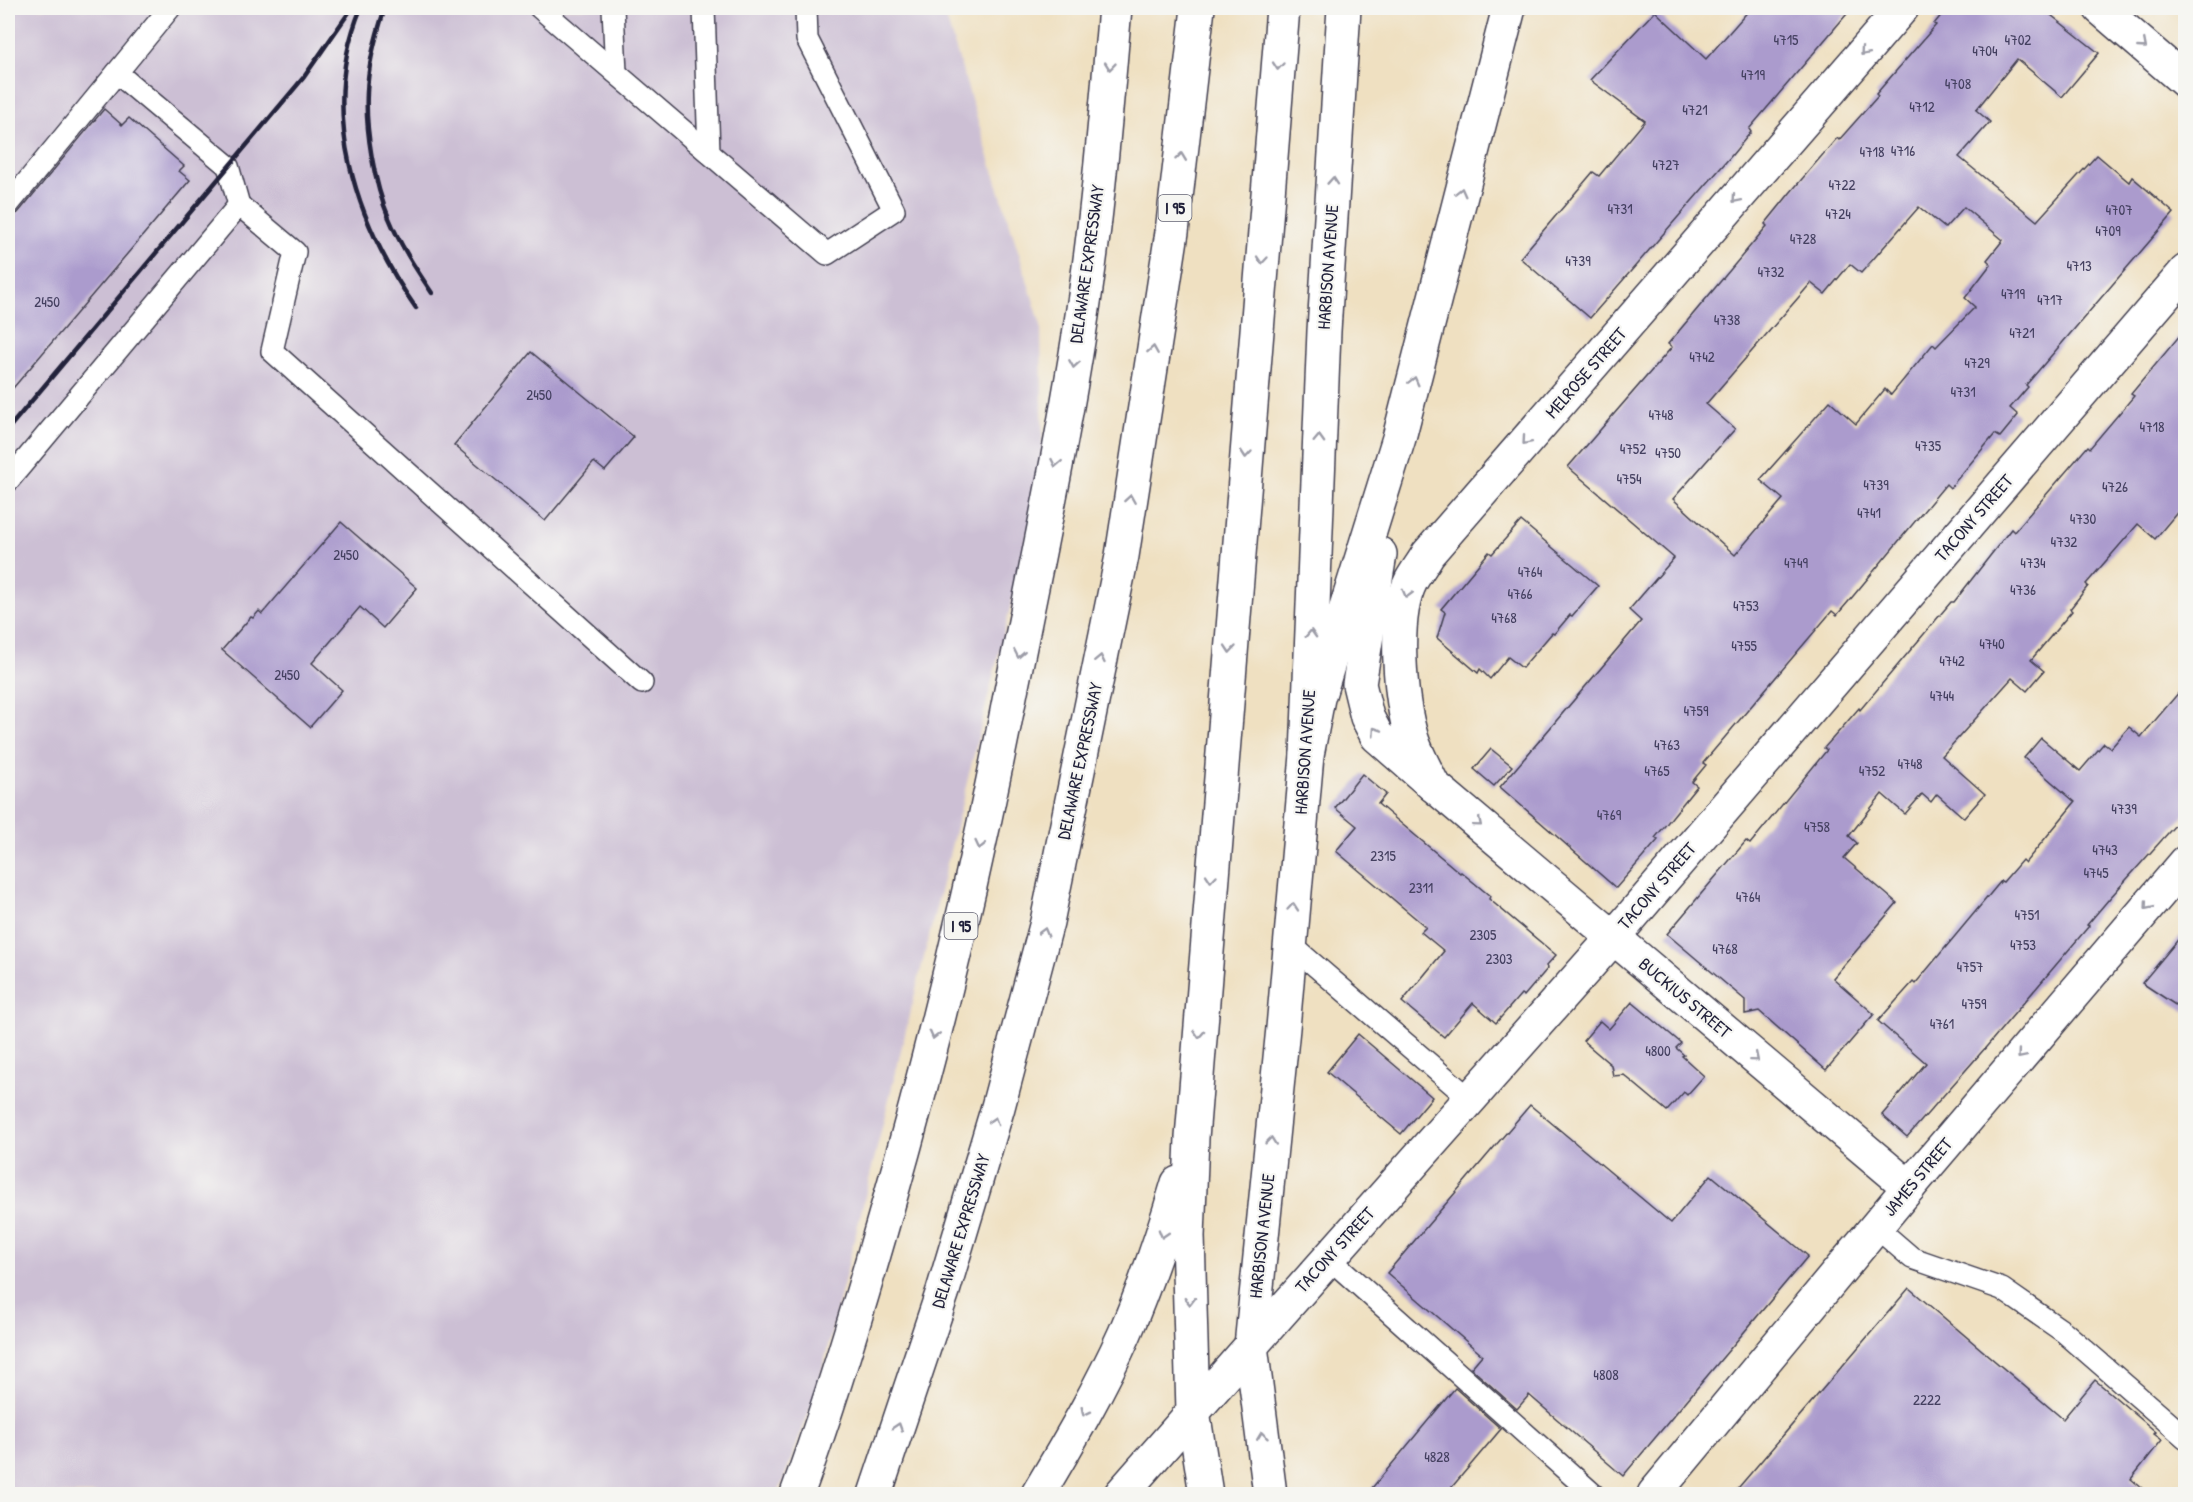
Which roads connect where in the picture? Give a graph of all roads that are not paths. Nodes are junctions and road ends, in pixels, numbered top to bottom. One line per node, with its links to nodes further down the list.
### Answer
1 (170, 8): 13 (lane)
2 (540, 8): 14 (lane)
3 (613, 8): 14 (lane)
4 (704, 8): 16 (lane)
5 (806, 8): 16 (lane)
6 (1115, 8): 37 (main road, DELAWARE EXPRESSWAY / I 95, one-way to 37)
7 (1198, 8): 36 (main road, DELAWARE EXPRESSWAY / I 95, one-way to 7)
8 (1283, 8): 29 (main road, one-way to 29)
9 (1344, 8): 23 (main road, HARBISON AVENUE, one-way to 9)
10 (1509, 8): 20 (main road, one-way to 10)
11 (1902, 8): 24 (main road, MELROSE STREET, one-way to 24)
12 (2100, 8): 15 (main road, one-way to 15)
13 (117, 73): 17 (lane); 18 (lane)
14 (616, 73): 16 (lane)
15 (2186, 82)
16 (709, 152)
17 (8, 205)
18 (239, 205): 21 (lane); 22 (lane)
19 (2186, 271): 26 (main road, TACONY STREET)
20 (1399, 438): 23 (main road); 24 (main road, BUCKIUS STREET, one-way to 20)
21 (8, 481)
22 (642, 683)
23 (1306, 755): 27 (main road, HARBISON AVENUE, one-way to 23)
24 (1433, 785): 26 (main road, BUCKIUS STREET, one-way to 26)
25 (2186, 862): 30 (main road, JAMES STREET, one-way to 30)
26 (1613, 938): 28 (main road, TACONY STREET); 30 (main road, BUCKIUS STREET, one-way to 30)
27 (1290, 944): 28 (lane); 33 (main road, HARBISON AVENUE, one-way to 27)
28 (1470, 1099): 32 (main road, TACONY STREET)
29 (1192, 1138): 34 (main road, one-way to 34); 38 (main road, one-way to 38)
30 (1909, 1187): 31 (main road, JAMES STREET)
31 (1876, 1227): 35 (lane); 43 (main road, JAMES STREET)
32 (1329, 1258): 33 (main road, TACONY STREET); 42 (lane)
33 (1251, 1346): 34 (main road, TACONY STREET); 41 (main road, HARBISON AVENUE, one-way to 33)
34 (1192, 1411): 39 (main road, TACONY STREET); 40 (main road)
35 (2186, 1438)
36 (877, 1489)
37 (797, 1494)
38 (1038, 1494)
39 (1120, 1494)
40 (1206, 1494)
41 (1270, 1494)
42 (1593, 1494)
43 (1654, 1494)

